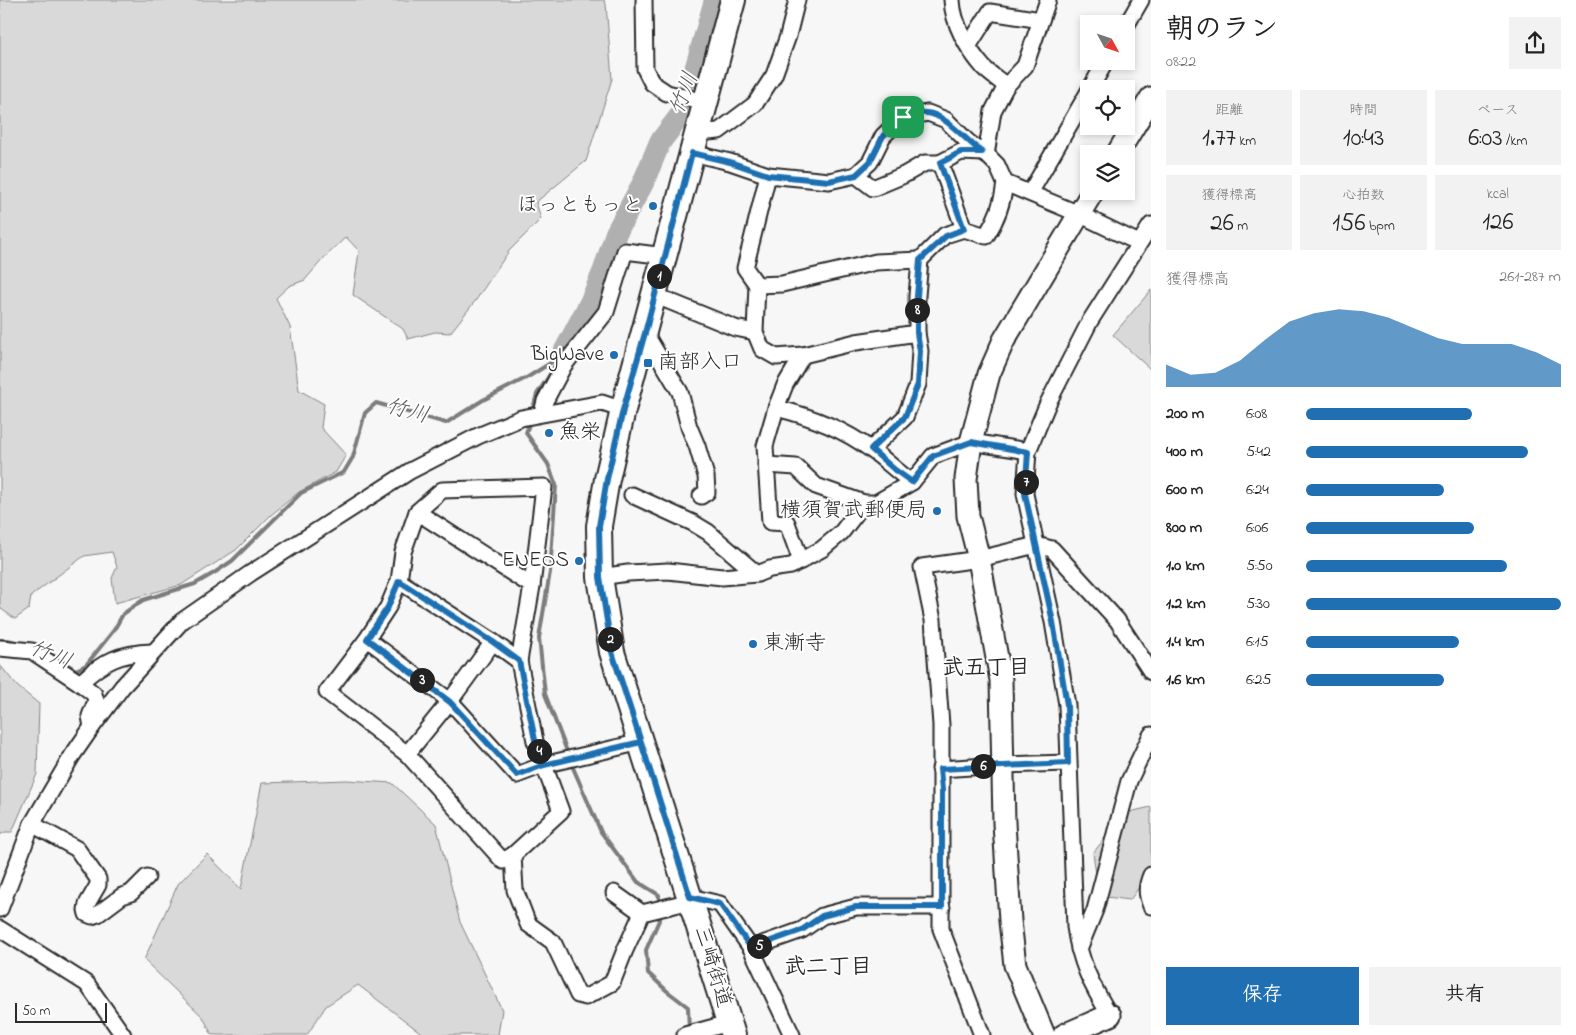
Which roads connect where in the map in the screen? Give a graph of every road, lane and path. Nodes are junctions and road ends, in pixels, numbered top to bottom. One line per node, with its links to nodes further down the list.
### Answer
1 (644, 0): 12 (street)
2 (734, 0): 12 (main road, 三崎街道)
3 (798, 0): 14 (street)
4 (952, 0): 9 (street)
5 (1048, 0): 8 (street)
6 (1142, 0): 7 (street)
7 (1133, 15)
8 (1041, 20): 9 (street); 10 (street)
9 (968, 45): 10 (street)
10 (1006, 86): 16 (street)
11 (1151, 98): 15 (street)
12 (706, 102): 14 (main road, 三崎街道)
13 (1080, 106): 21 (street)
14 (695, 143): 18 (street); 27 (main road, 三崎街道)
15 (1122, 145)
16 (984, 154): 17 (street); 19 (street); 20 (street)
17 (940, 163): 19 (street); 25 (street)
18 (768, 175): 19 (street); 29 (street)
19 (856, 175)
20 (1005, 183): 21 (street); 25 (street)
21 (1030, 193): 23 (street)
22 (1088, 200): 23 (street)
23 (1079, 214): 26 (street); 38 (street)
24 (1151, 225): 26 (street)
25 (964, 229): 28 (street)
26 (1139, 243): 40 (street)
27 (665, 256): 30 (main road, 三崎街道); 37 (street)
28 (920, 260): 29 (street); 33 (street)
29 (757, 285): 31 (street)
30 (654, 295): 31 (street); 32 (main road, 三崎街道)
31 (756, 332): 34 (street)
32 (645, 333): 36 (main road, 三崎街道); 44 (street)
33 (917, 333): 34 (street); 39 (street)
34 (803, 354): 35 (street)
35 (776, 408): 39 (street); 41 (street)
36 (623, 410): 37 (street); 51 (main road, 三崎街道)
37 (542, 414): 57 (street)
38 (971, 442): 40 (street); 42 (street); 48 (street)
39 (871, 449): 42 (street)
40 (1028, 452): 47 (street)
41 (766, 465): 45 (street); 49 (street)
42 (912, 482): 45 (street)
43 (632, 495): 50 (street)
44 (701, 496)
45 (864, 503): 49 (street)
46 (417, 512): 52 (street); 53 (street); 53 (street)
47 (1036, 545): 48 (street); 59 (street); 66 (street)
48 (979, 559): 68 (street); 69 (street)
49 (801, 561): 50 (street)
50 (757, 574): 51 (street)
51 (600, 577): 64 (main road, 三崎街道)
52 (399, 581): 54 (street); 55 (street)
53 (532, 586): 58 (street)
54 (367, 639): 61 (street); 65 (street)
55 (493, 642): 58 (street); 61 (street)
56 (0, 648): 60 (street)
57 (152, 652): 60 (street); 62 (street)
58 (519, 661): 67 (street)
59 (1151, 672)
60 (80, 683): 62 (street)
61 (450, 702): 65 (street); 67 (street)
62 (92, 727): 70 (street)
63 (1151, 735): 82 (street)
64 (641, 742): 67 (street); 75 (main road, 三崎街道)
65 (407, 754): 71 (street)
66 (1068, 763): 68 (street); 82 (street)
67 (544, 765): 71 (street)
68 (1002, 765): 69 (street); 89 (street)
69 (940, 769): 77 (street)
70 (32, 824): 73 (street); 78 (street)
71 (513, 855): 79 (street)
72 (1151, 875): 76 (street)
73 (147, 877)
74 (614, 893): 79 (street)
75 (690, 899): 79 (street); 81 (street); 84 (main road, 三崎街道)
76 (1151, 906)
77 (942, 907): 81 (street); 88 (street)
78 (0, 909)
79 (642, 913)
80 (0, 929): 85 (street)
81 (751, 948): 87 (street)
82 (1078, 950): 83 (street)
83 (1110, 1015): 90 (street)
84 (731, 1029): 86 (street)
85 (123, 1035)
86 (685, 1035)
87 (792, 1035)
88 (982, 1035)
89 (1044, 1035)
90 (1064, 1035)

